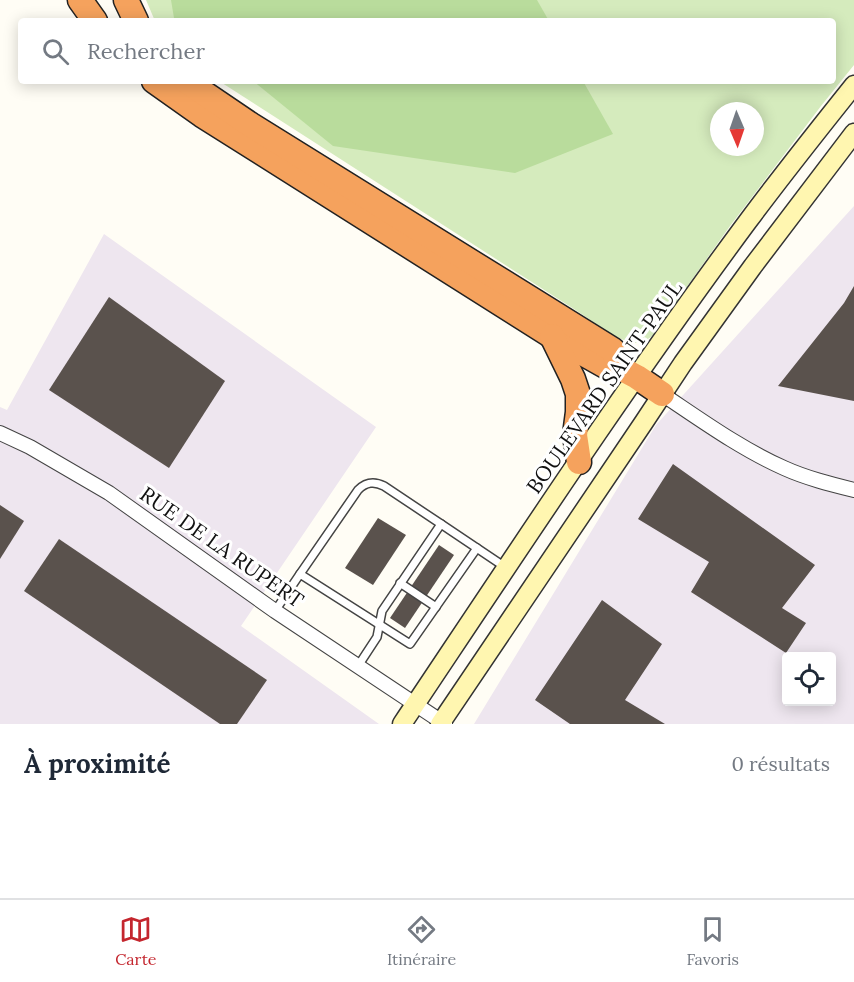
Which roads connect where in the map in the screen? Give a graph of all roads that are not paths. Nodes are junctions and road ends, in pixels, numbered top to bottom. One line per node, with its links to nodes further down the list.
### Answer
1 (80, 0): 3 (highway)
2 (126, 0): 4 (highway)
3 (94, 18)
4 (135, 18)
5 (158, 84): 9 (highway)
6 (190, 84): 10 (highway)
7 (854, 85): 10 (main road, BOULEVARD SAINT-PAUL)
8 (854, 133): 11 (main road)
9 (552, 336): 10 (highway); 13 (highway)
10 (628, 372): 11 (highway); 13 (main road, BOULEVARD SAINT-PAUL)
11 (662, 394): 14 (street); 25 (main road)
12 (0, 433): 21 (street, RUE DE LA RUPERT)
13 (579, 462): 17 (main road, BOULEVARD SAINT-PAUL)
14 (854, 490)
15 (441, 524): 16 (lane); 18 (lane); 19 (lane)
16 (477, 548): 17 (lane); 20 (lane)
17 (507, 568): 24 (main road, BOULEVARD SAINT-PAUL)
18 (300, 574): 21 (lane); 22 (lane)
19 (400, 583): 20 (lane); 22 (lane)
20 (436, 607): 22 (lane)
21 (275, 611): 23 (street, RUE DE LA RUPERT)
22 (380, 625): 23 (lane)
23 (358, 666): 24 (street, RUE DE LA RUPERT)
24 (415, 704): 25 (street, RUE DE LA RUPERT); 26 (main road, BOULEVARD SAINT-PAUL)
25 (442, 723)
26 (402, 724)

